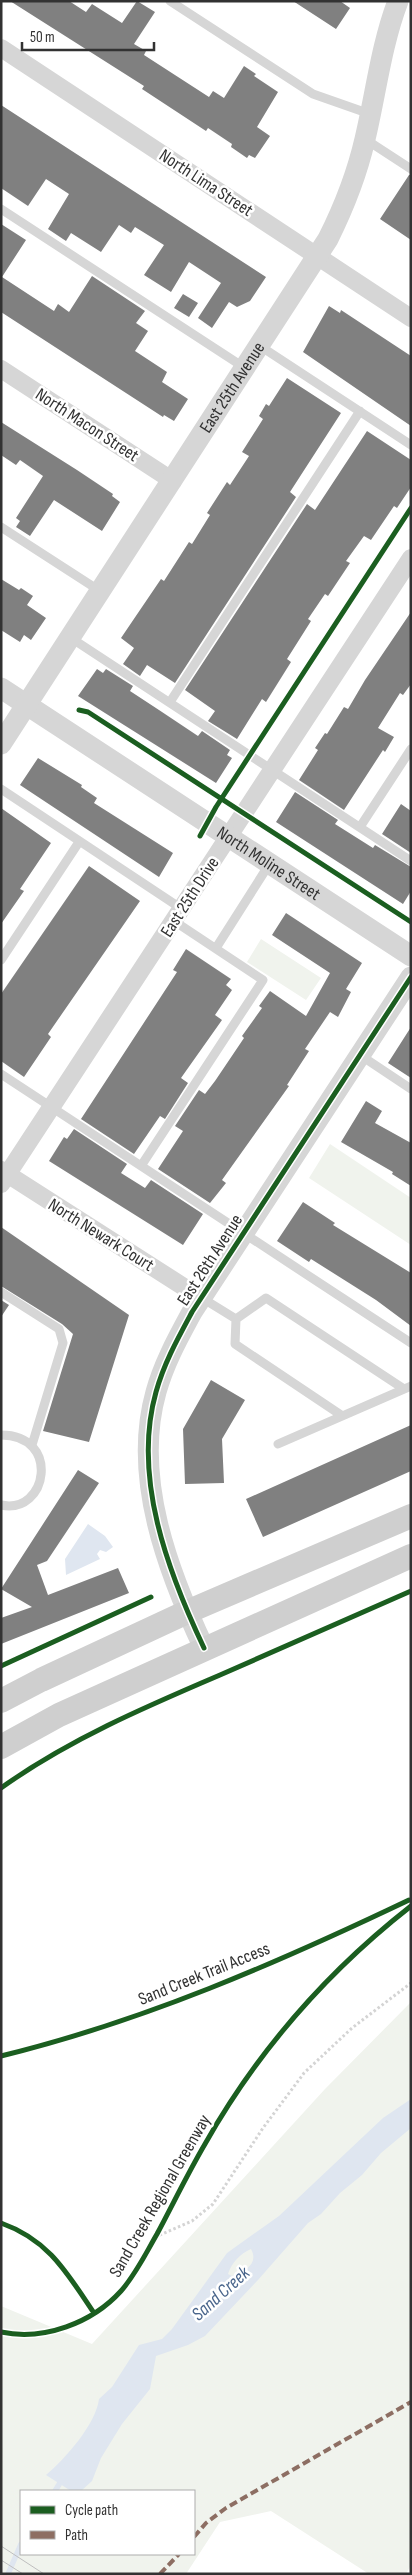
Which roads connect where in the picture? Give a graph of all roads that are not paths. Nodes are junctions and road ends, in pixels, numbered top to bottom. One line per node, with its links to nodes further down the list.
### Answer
1 (170, 1): 4 (lane)
2 (398, 1): 4 (street, East 25th Avenue)
3 (1, 48): 8 (street, North Lima Street)
4 (370, 114): 5 (street, East 25th Avenue)
5 (365, 139): 6 (lane); 8 (street, East 25th Avenue)
6 (411, 169)
7 (1, 209): 11 (lane)
8 (317, 256): 9 (street, North Lima Street); 10 (street, East 25th Avenue)
9 (411, 318)
10 (260, 346): 11 (street, East 25th Avenue); 13 (lane)
11 (245, 368): 15 (street, East 25th Avenue)
12 (1, 369): 15 (street, North Macon Street)
13 (360, 411): 14 (lane); 21 (lane)
14 (411, 445)
15 (173, 481): 18 (street, East 25th Avenue)
16 (1, 527): 18 (lane)
17 (411, 558): 25 (street, East 25th Drive)
18 (100, 591): 19 (street, East 25th Avenue)
19 (70, 637): 21 (lane); 22 (street, East 25th Avenue)
20 (1, 688): 22 (street, North Moline Street)
21 (170, 702): 25 (lane)
22 (27, 705): 23 (street, East 25th Avenue); 28 (street, North Moline Street)
23 (1, 744)
24 (411, 749): 27 (lane)
25 (273, 769): 27 (lane); 28 (street, East 25th Drive)
26 (1, 790): 29 (lane)
27 (360, 827): 30 (lane)
28 (230, 836): 31 (street, North Moline Street); 32 (street, East 25th Drive)
29 (79, 842): 32 (lane); 35 (lane)
30 (411, 861)
31 (270, 863): 33 (lane); 34 (street, North Moline Street)
32 (178, 915): 33 (lane); 40 (street, East 25th Drive)
33 (216, 948): 41 (lane)
34 (411, 956)
35 (1, 960)
36 (411, 976): 37 (street, East 26th Avenue)
37 (359, 1055): 39 (lane); 43 (street, East 26th Avenue)
38 (1, 1074): 40 (lane)
39 (411, 1089)
40 (52, 1108): 41 (lane); 42 (street, East 25th Drive)
41 (141, 1166): 43 (lane)
42 (3, 1176): 45 (street, North Newark Court)
43 (243, 1233): 45 (street, East 26th Avenue); 47 (lane)
44 (1, 1292): 52 (lane)
45 (201, 1298): 46 (lane); 56 (street, East 26th Avenue)
46 (236, 1319): 48 (lane); 49 (lane)
47 (411, 1343)
48 (407, 1387): 49 (lane)
49 (341, 1415): 51 (lane)
50 (1, 1436): 52 (lane)
51 (278, 1444)
52 (32, 1445): 53 (lane)
53 (1, 1505)
54 (411, 1516): 56 (main road)
55 (411, 1556): 57 (main road)
56 (187, 1612): 57 (street, East 26th Avenue); 58 (main road)
57 (204, 1648): 59 (main road)
58 (1, 1701)
59 (1, 1747)

